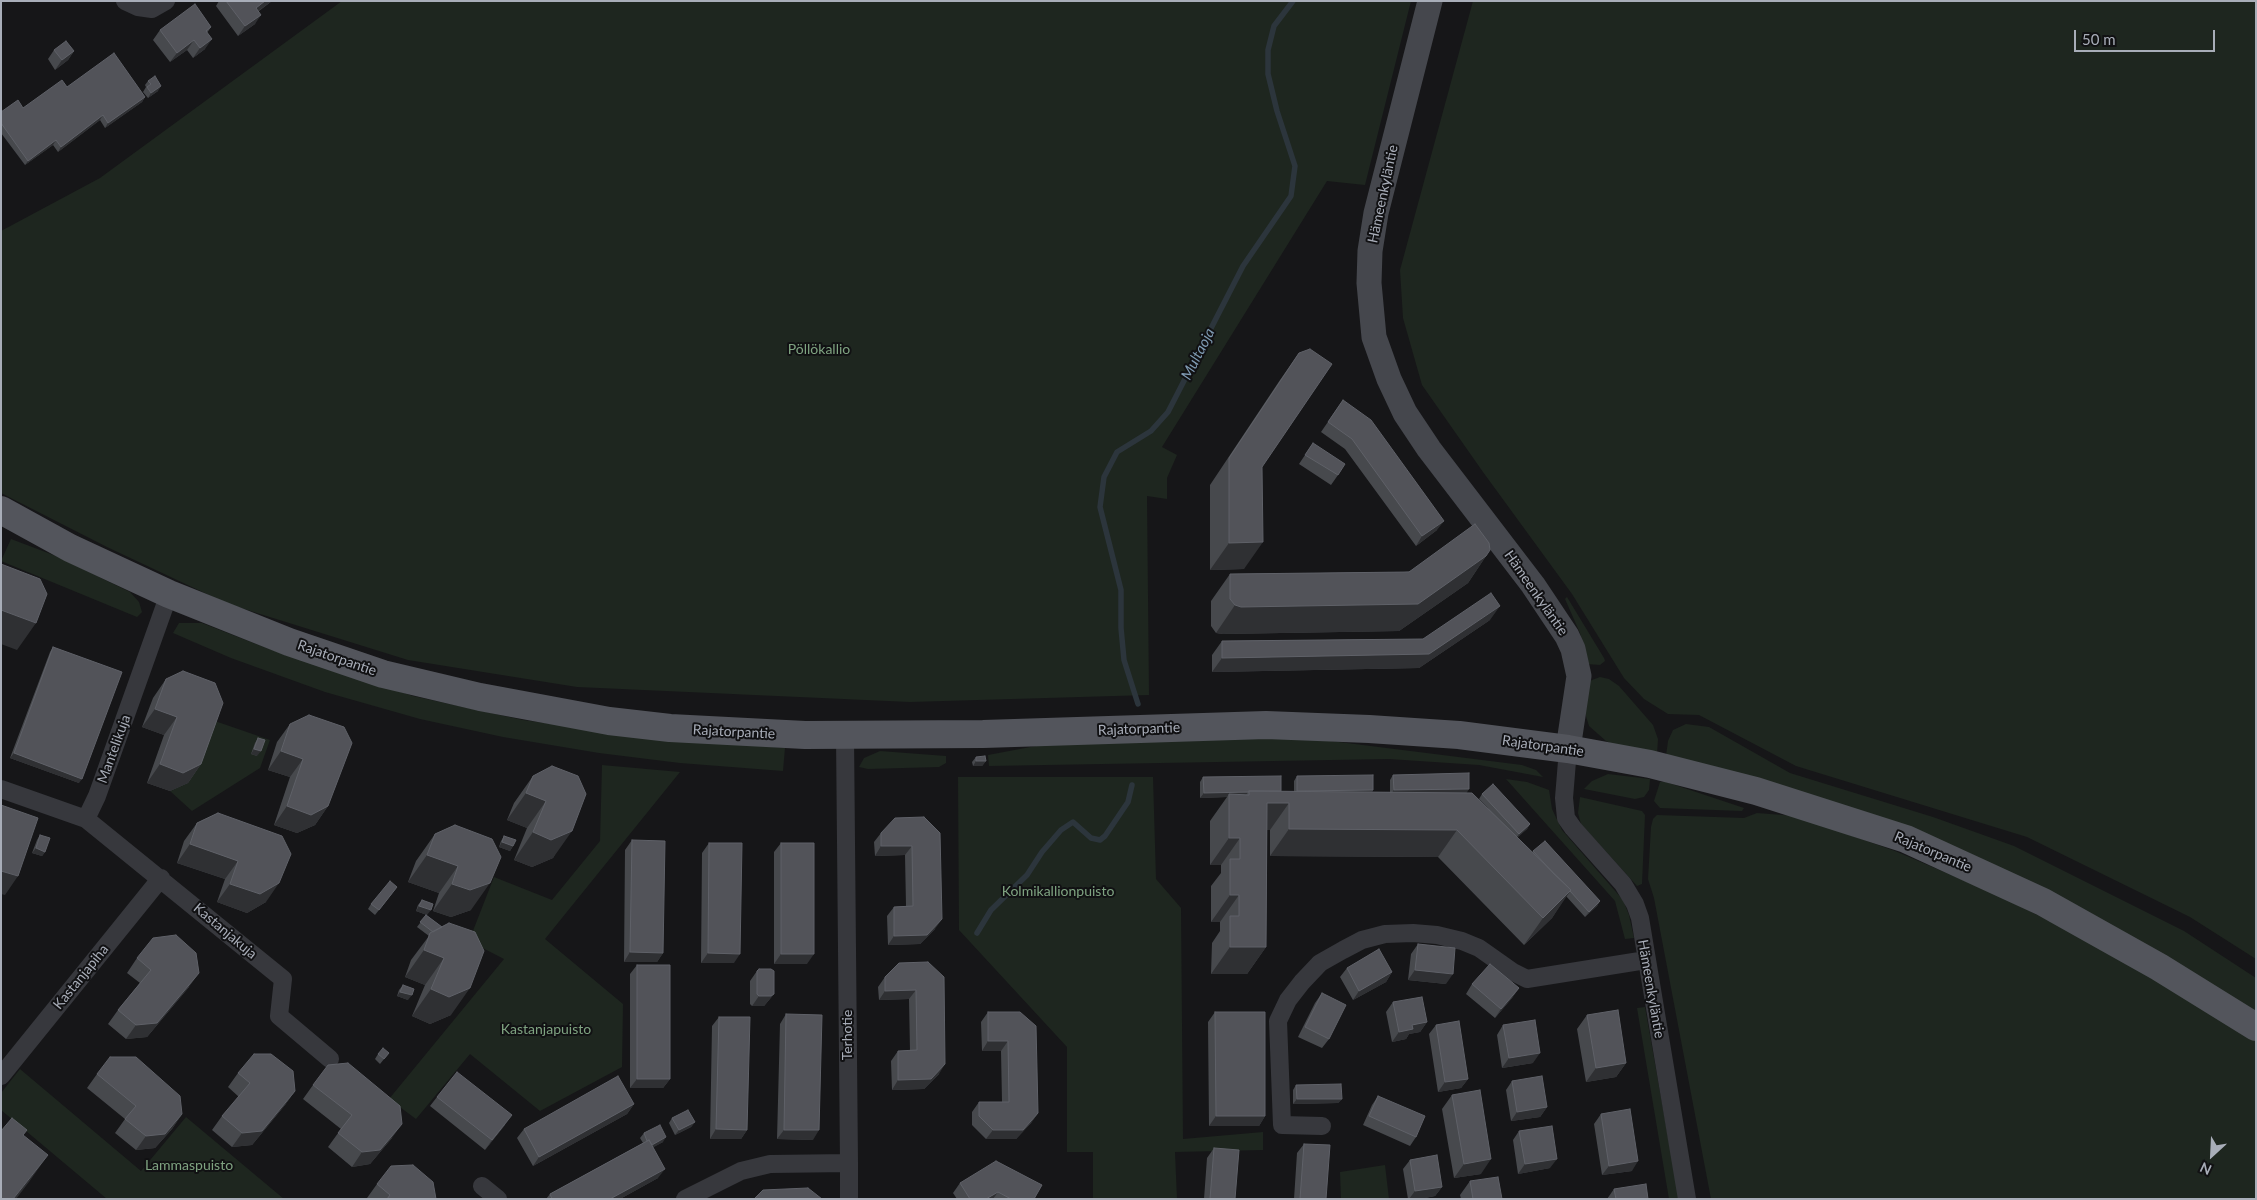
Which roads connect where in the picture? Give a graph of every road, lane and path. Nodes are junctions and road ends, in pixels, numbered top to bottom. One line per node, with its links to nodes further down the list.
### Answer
1 (126, 1): 2 (street)
2 (166, 1)
3 (1430, 1): 7 (street, Hämeenkyläntie)
4 (1, 510): 5 (main road, Rajatorpantie)
5 (169, 594): 6 (main road, Rajatorpantie); 9 (street, Mantelikuja)
6 (845, 735): 7 (main road, Rajatorpantie); 16 (street, Terhotie)
7 (1568, 749): 11 (street, Hämeenkyläntie); 12 (main road, Rajatorpantie)
8 (1, 789): 9 (street)
9 (86, 819): 10 (street, Kastanjakuja)
10 (161, 878): 13 (street, Kastanjakuja); 14 (street, Kastanjapiha)
11 (1646, 960): 15 (street); 21 (street, Hämeenkyläntie)
12 (2256, 1027)
13 (330, 1059)
14 (1, 1076)
15 (1322, 1126)
16 (849, 1163): 19 (street); 20 (street, Terhotie)
17 (482, 1186): 18 (street)
18 (498, 1199)
19 (685, 1199)
20 (849, 1199)
21 (1687, 1199)

